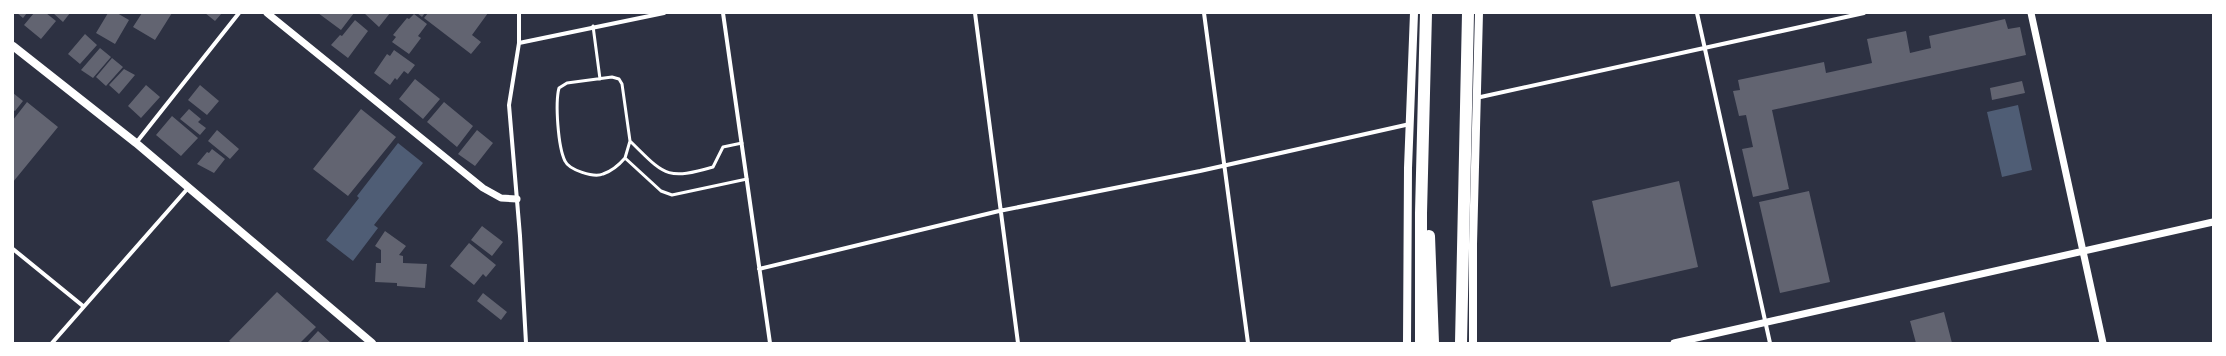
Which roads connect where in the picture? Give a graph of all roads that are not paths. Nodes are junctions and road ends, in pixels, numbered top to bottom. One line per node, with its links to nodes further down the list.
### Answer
1 (239, 13): 24 (street)
2 (267, 13): 30 (street)
3 (519, 13): 17 (street)
4 (664, 13): 15 (street)
5 (723, 13): 25 (street)
6 (975, 13): 31 (street)
7 (1204, 13): 27 (street)
8 (1414, 13): 22 (main road)
9 (1426, 13): 16 (highway)
10 (1468, 13): 47 (highway)
11 (1479, 13): 21 (main road)
12 (1697, 13): 19 (street)
13 (1864, 13): 19 (street)
14 (2031, 13): 34 (street)
15 (593, 26): 17 (street); 20 (lane)
16 (1425, 26): 45 (highway); 46 (highway)
17 (519, 42): 30 (street)
18 (13, 46): 24 (main road)
19 (1704, 48): 21 (street); 37 (street)
20 (600, 79): 23 (lane); 26 (lane)
21 (1476, 98): 48 (main road)
22 (1410, 124): 27 (street); 44 (main road)
23 (630, 141): 25 (lane); 26 (lane)
24 (136, 143): 29 (main road)
25 (742, 143): 28 (street)
26 (625, 158): 28 (lane)
27 (1225, 165): 31 (street); 43 (street)
28 (747, 179): 35 (street)
29 (189, 187): 36 (street); 39 (main road)
30 (517, 199): 40 (street)
31 (999, 211): 35 (street); 42 (street)
32 (2213, 222): 34 (street)
33 (13, 249): 36 (street)
34 (2083, 253): 37 (street); 51 (street)
35 (759, 269): 41 (street)
36 (83, 306): 38 (street)
37 (1765, 323): 49 (street); 50 (street)
38 (52, 343)
39 (372, 343)
40 (526, 343)
41 (770, 343)
42 (1018, 343)
43 (1248, 343)
44 (1407, 343)
45 (1421, 343)
46 (1433, 343)
47 (1461, 343)
48 (1473, 343)
49 (1674, 343)
50 (1770, 343)
51 (2103, 343)

